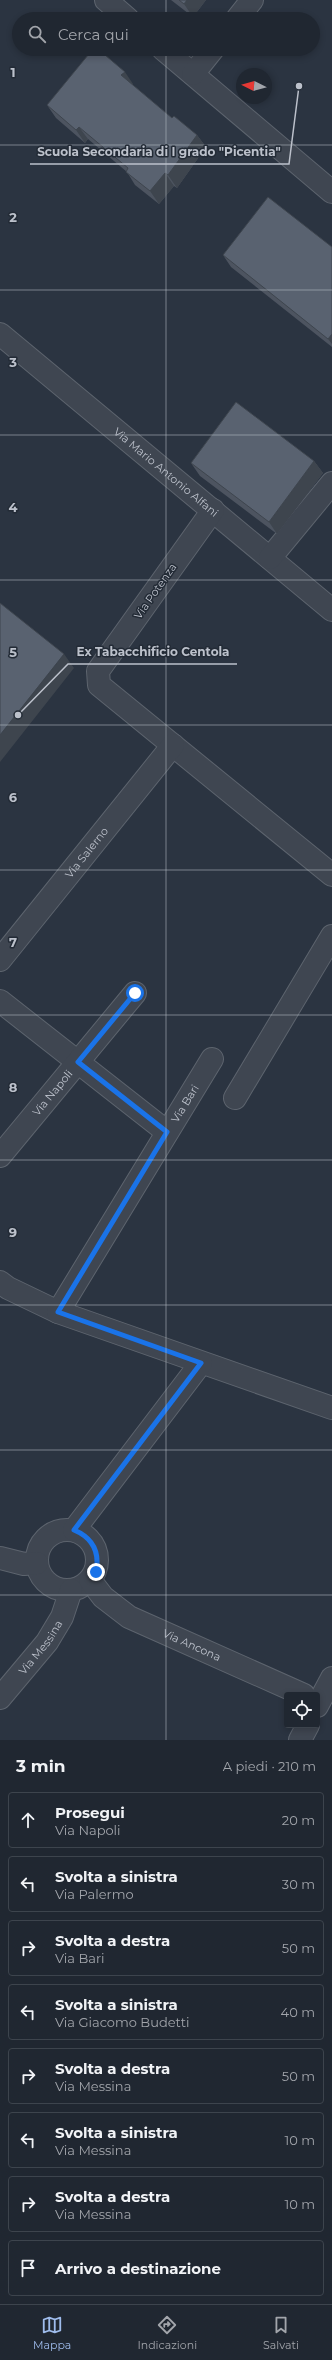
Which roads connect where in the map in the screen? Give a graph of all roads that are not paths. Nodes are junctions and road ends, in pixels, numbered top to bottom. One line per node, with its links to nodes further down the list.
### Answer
1 (106, 0): 3 (street)
2 (252, 0): 4 (street)
3 (120, 12)
4 (243, 12)
5 (171, 56): 7 (street)
6 (207, 56): 7 (street)
7 (193, 74): 8 (street)
8 (332, 192)
9 (0, 334): 11 (street, Via Mario Antonio Alfani)
10 (332, 483): 12 (street)
11 (212, 510): 12 (street, Via Mario Antonio Alfani); 14 (street, Via Potenza)
12 (270, 558): 13 (street, Via Mario Antonio Alfani)
13 (332, 610)
14 (173, 745): 15 (street); 17 (street, Via Salerno)
15 (332, 875)
16 (332, 936): 22 (street)
17 (0, 960)
18 (135, 993): 21 (street, Via Napoli)
19 (0, 1001): 21 (street)
20 (212, 1059): 23 (street, Via Bari)
21 (78, 1062): 23 (street); 24 (street, Via Napoli)
22 (235, 1098)
23 (167, 1132): 26 (street, Via Bari)
24 (0, 1156)
25 (3, 1290): 26 (street)
26 (58, 1312): 27 (street)
27 (201, 1363): 28 (street); 29 (street)
28 (332, 1408)
29 (74, 1530): 31 (street); 32 (street, Via Messina)
30 (0, 1558): 31 (street)
31 (37, 1563): 32 (street)
32 (81, 1585): 34 (street, Via Ancona); 36 (street, Via Messina)
33 (332, 1678): 35 (street)
34 (294, 1692)
35 (320, 1693)
36 (0, 1698)
37 (306, 1728): 38 (street)
38 (300, 1740)

